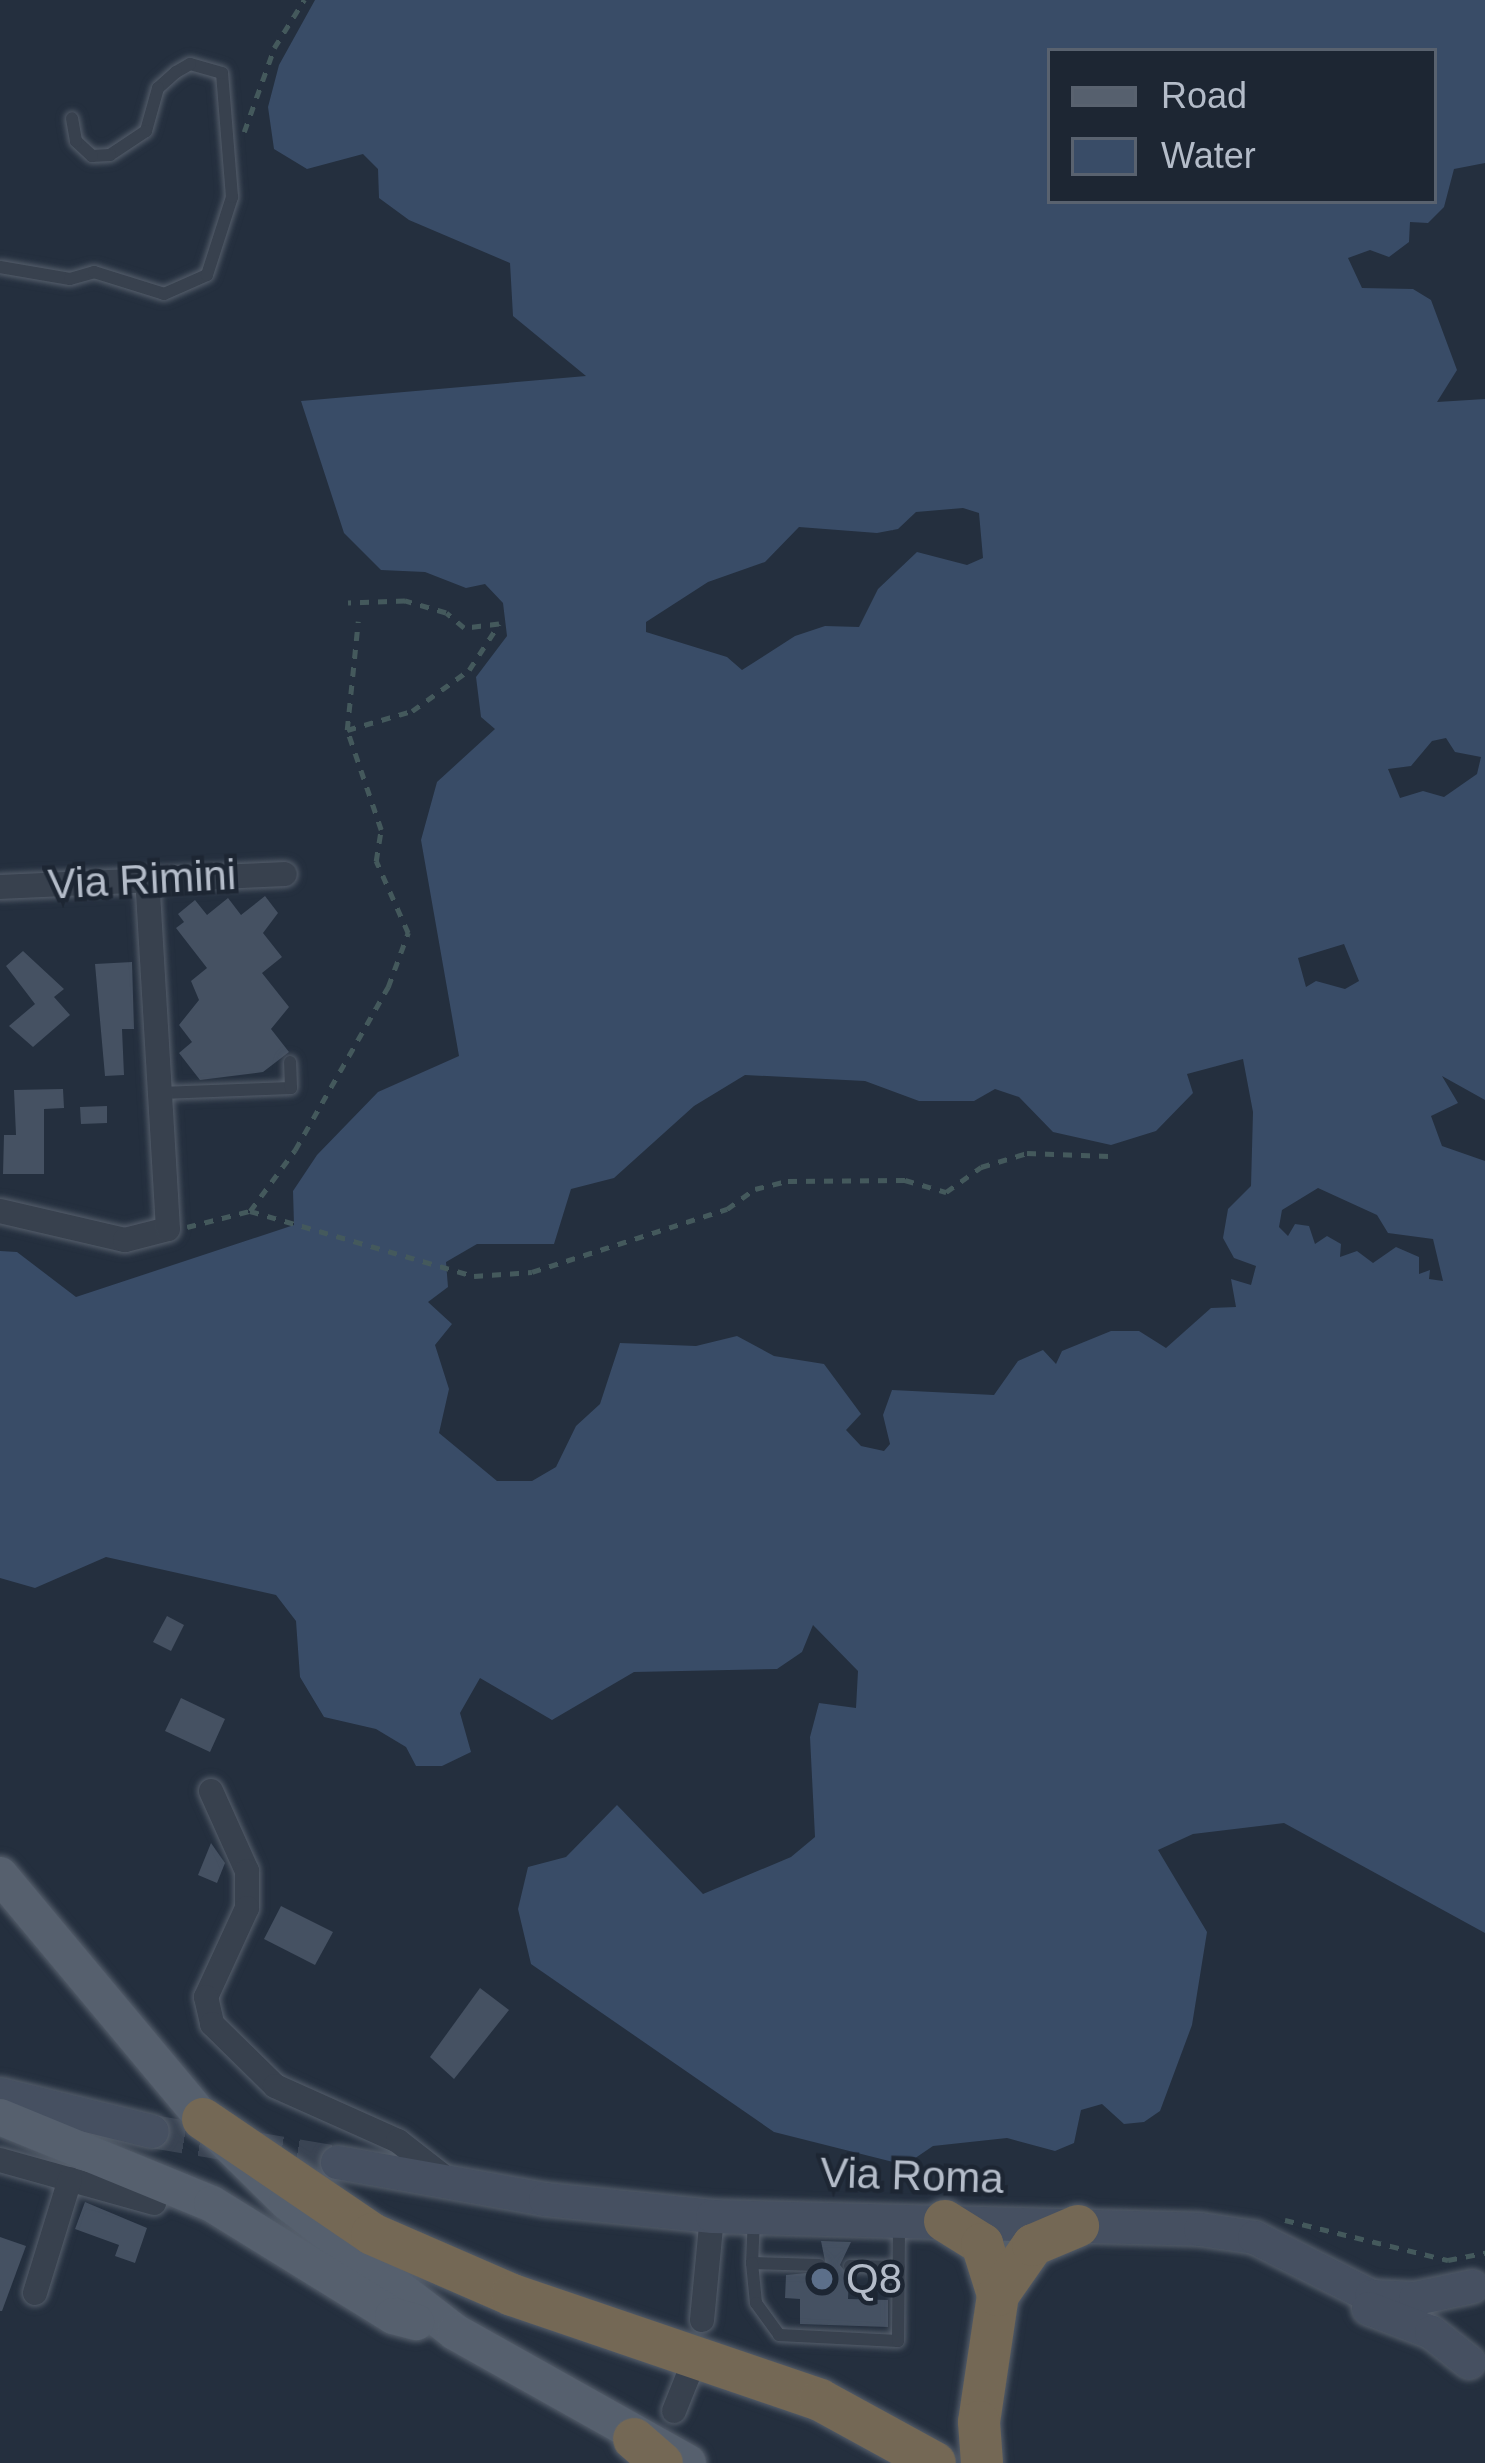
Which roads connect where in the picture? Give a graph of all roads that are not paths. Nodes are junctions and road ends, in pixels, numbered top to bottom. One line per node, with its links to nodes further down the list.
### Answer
1 (72, 118): 2 (lane)
2 (0, 267)
3 (285, 874): 4 (street, Via Rimini)
4 (147, 880): 5 (street, Via Rimini); 7 (street)
5 (0, 887)
6 (290, 1062): 7 (lane)
7 (161, 1093): 8 (street)
8 (0, 1211)
9 (211, 1791): 18 (street)
10 (0, 1875): 13 (main road)
11 (0, 2094): 14 (main road)
12 (0, 2117): 34 (main road)
13 (203, 2120): 34 (main road); 40 (highway)
14 (152, 2131)
15 (0, 2160): 17 (street)
16 (337, 2162): 18 (main road, Via Roma)
17 (70, 2180): 19 (street); 31 (street)
18 (450, 2182): 20 (main road, Via Roma)
19 (154, 2203)
20 (712, 2216): 21 (main road, Via Roma); 33 (street)
21 (754, 2217): 22 (main road, Via Roma); 25 (lane)
22 (899, 2220): 23 (main road, Via Roma); 28 (lane)
23 (945, 2222): 24 (main road, Via Roma); 32 (highway)
24 (1078, 2226): 30 (main road, Via Roma); 32 (highway)
25 (752, 2263): 26 (lane); 28 (lane)
26 (820, 2265)
27 (850, 2266): 28 (lane)
28 (899, 2267)
29 (1478, 2282): 30 (main road, Via Roma); 35 (main road)
30 (1339, 2285): 35 (main road)
31 (34, 2293)
32 (998, 2295): 41 (highway)
33 (702, 2320)
34 (454, 2332): 38 (main road)
35 (1477, 2367)
36 (690, 2372): 37 (street)
37 (674, 2411)
38 (648, 2451): 39 (main road)
39 (688, 2463)
40 (935, 2463)
41 (982, 2463)

